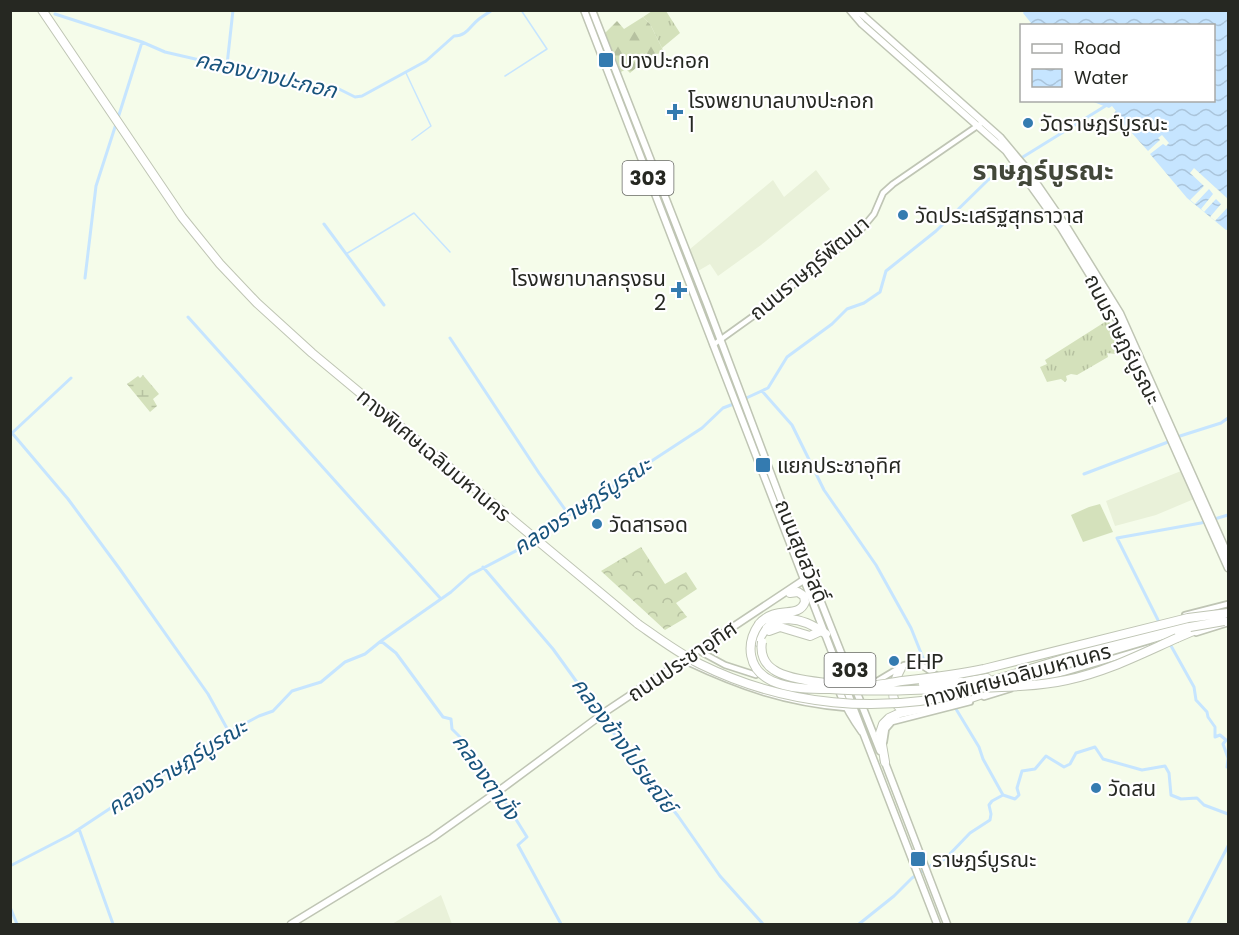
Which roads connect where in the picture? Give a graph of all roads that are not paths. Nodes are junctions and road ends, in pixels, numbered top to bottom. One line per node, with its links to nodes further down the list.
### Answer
1 (42, 10): 33 (highway, ทางพิเศษเฉลิมมหานคร, bridge)
2 (47, 10): 33 (highway, ทางพิเศษเฉลิมมหานคร, bridge)
3 (584, 10): 9 (main road, ถนนสุขสวัสดิ์ / 303)
4 (592, 10): 8 (main road, ถนนสุขสวัสดิ์ / 303)
5 (850, 10): 7 (main road, ถนนราษฎร์บูรณะ)
6 (857, 10): 7 (main road, ถนนราษฎร์บูรณะ)
7 (981, 124): 10 (street, ถนนราษฎร์พัฒนา); 12 (main road, ถนนราษฎร์บูรณะ)
8 (707, 304): 9 (main road); 10 (main road, ถนนสุขสวัสดิ์ / 303)
9 (699, 308): 11 (main road, ถนนสุขสวัสดิ์ / 303)
10 (721, 340): 11 (street, ถนนราษฎร์พัฒนา); 15 (main road, ถนนสุขสวัสดิ์ / 303)
11 (713, 345): 16 (main road, ถนนสุขสวัสดิ์ / 303)
12 (1210, 521): 13 (main road, ถนนราษฎร์บูรณะ); 14 (main road, ถนนราษฎร์บูรณะ)
13 (1228, 555)
14 (1228, 568)
15 (812, 577): 16 (main road); 32 (main road, ถนนสุขสวัสดิ์ / 303)
16 (806, 584): 17 (main road, ถนนประชาอุทิศ); 19 (highway); 22 (main road, ถนนสุขสวัสดิ์ / 303); 36 (main road, ถนนประชาอุทิศ)
17 (789, 593): 19 (highway); 25 (main road, ถนนประชาอุทิศ)
18 (1228, 604): 27 (street)
19 (804, 606): 20 (highway, bridge)
20 (1228, 617): 21 (highway, bridge); 23 (highway, bridge); 28 (highway, ทางพิเศษเฉลิมมหานคร, bridge); 28 (street)
21 (1189, 624)
22 (824, 632): 23 (highway); 23 (highway); 24 (main road, ถนนสุขสวัสดิ์ / 303)
23 (760, 642): 29 (highway, bridge)
24 (832, 648): 34 (main road); 37 (main road, ถนนสุขสวัสดิ์ / 303)
25 (701, 652): 26 (main road, ถนนประชาอุทิศ); 31 (street)
26 (687, 662): 34 (street); 36 (main road, ถนนประชาอุทิศ)
27 (901, 668): 32 (street); 35 (highway)
28 (1053, 669): 29 (highway, ทางพิเศษเฉลิมมหานคร); 30 (highway, ทางพิเศษเฉลิมมหานคร); 38 (street)
29 (1027, 670): 33 (highway, ทางพิเศษเฉลิมมหานคร)
30 (1040, 672): 33 (highway, ทางพิเศษเฉลิมมหานคร); 35 (highway)
31 (756, 675)
32 (851, 675): 38 (main road, ถนนสุขสวัสดิ์ / 303)
33 (982, 686)
34 (846, 708): 37 (main road)
35 (921, 709): 38 (highway)
36 (601, 716): 39 (main road, ถนนประชาอุทิศ)
37 (867, 739): 42 (main road, ถนนสุขสวัสดิ์ / 303)
38 (886, 765): 43 (main road, ถนนสุขสวัสดิ์ / 303)
39 (499, 794): 40 (main road, ถนนประชาอุทิศ); 41 (main road, ถนนประชาอุทิศ)
40 (291, 924)
41 (298, 924)
42 (938, 924)
43 (947, 924)

